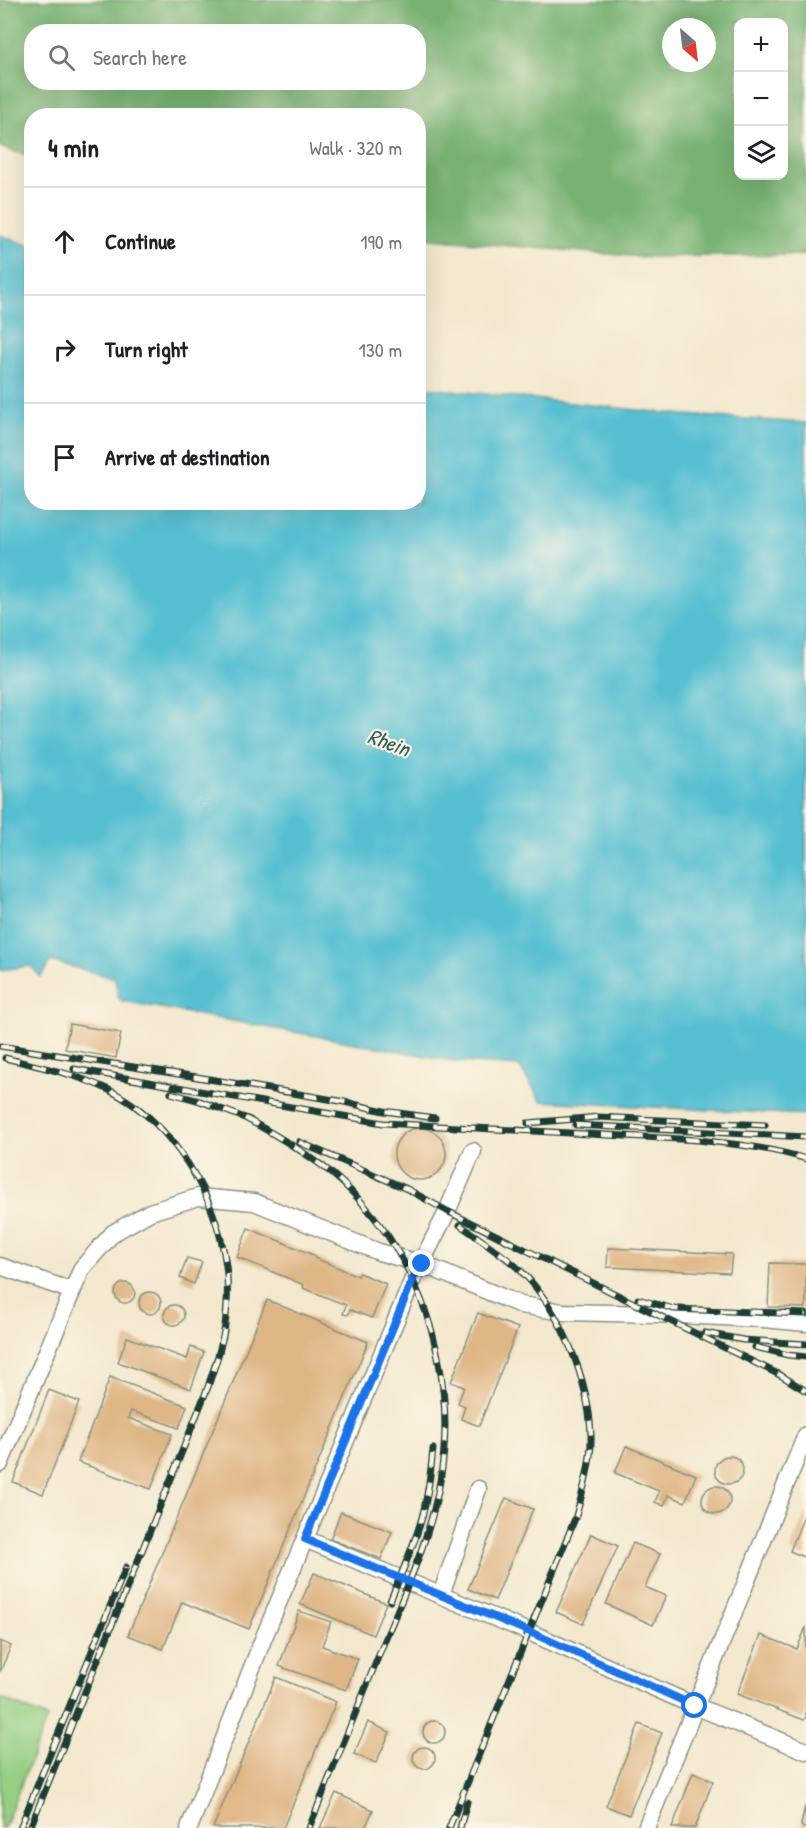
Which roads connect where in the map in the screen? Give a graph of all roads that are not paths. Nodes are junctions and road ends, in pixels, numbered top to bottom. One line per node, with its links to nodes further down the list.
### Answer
1 (473, 1151): 2 (lane)
2 (422, 1264): 4 (lane); 5 (lane); 9 (lane)
3 (0, 1266): 4 (lane)
4 (72, 1291): 7 (lane)
5 (806, 1323)
6 (806, 1435): 11 (lane)
7 (0, 1464)
8 (478, 1489): 10 (lane)
9 (305, 1539): 10 (lane); 13 (lane)
10 (441, 1595): 11 (lane)
11 (695, 1706): 12 (lane); 14 (lane)
12 (806, 1751)
13 (189, 1828)
14 (645, 1828)

